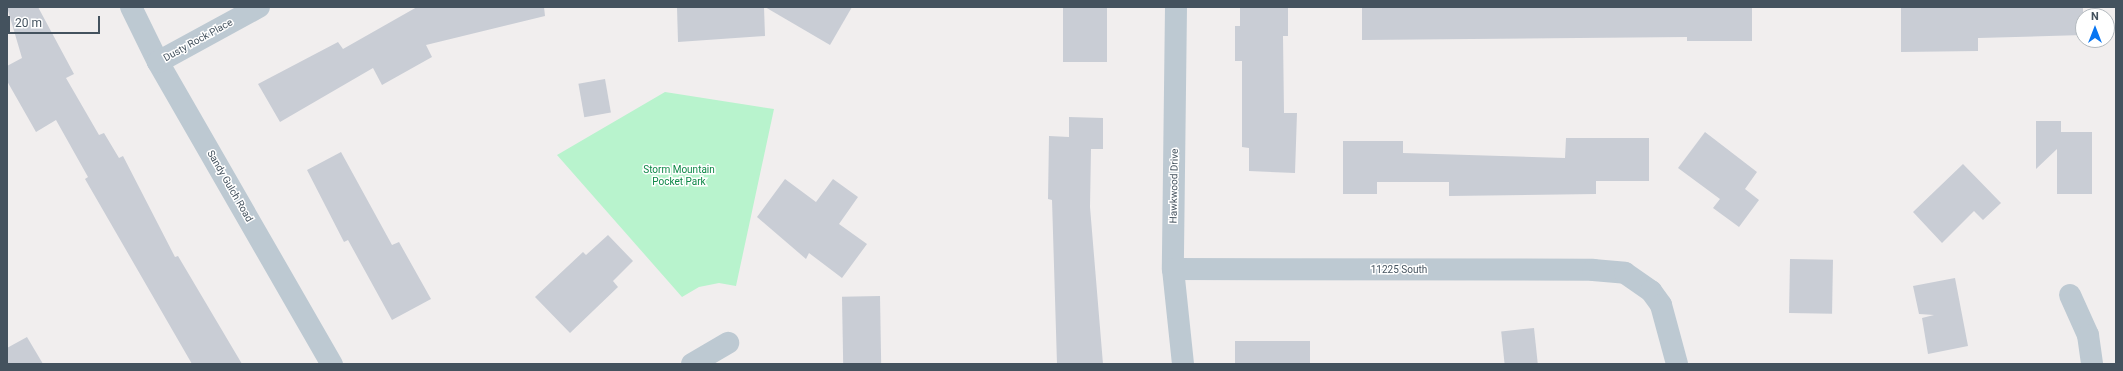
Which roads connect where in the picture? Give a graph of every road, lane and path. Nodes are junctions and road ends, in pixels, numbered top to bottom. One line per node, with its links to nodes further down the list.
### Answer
1 (131, 7): 4 (street, Sandy Gulch Road)
2 (259, 7): 4 (street, Dusty Rock Place)
3 (1176, 7): 5 (street, Hawkwood Drive)
4 (158, 62): 8 (street, Sandy Gulch Road)
5 (1173, 269): 10 (street, Hawkwood Drive); 11 (street, 11225 South)
6 (2070, 296): 12 (street)
7 (728, 343): 9 (street)
8 (332, 364)
9 (692, 364)
10 (1183, 364)
11 (1677, 364)
12 (2092, 364)

